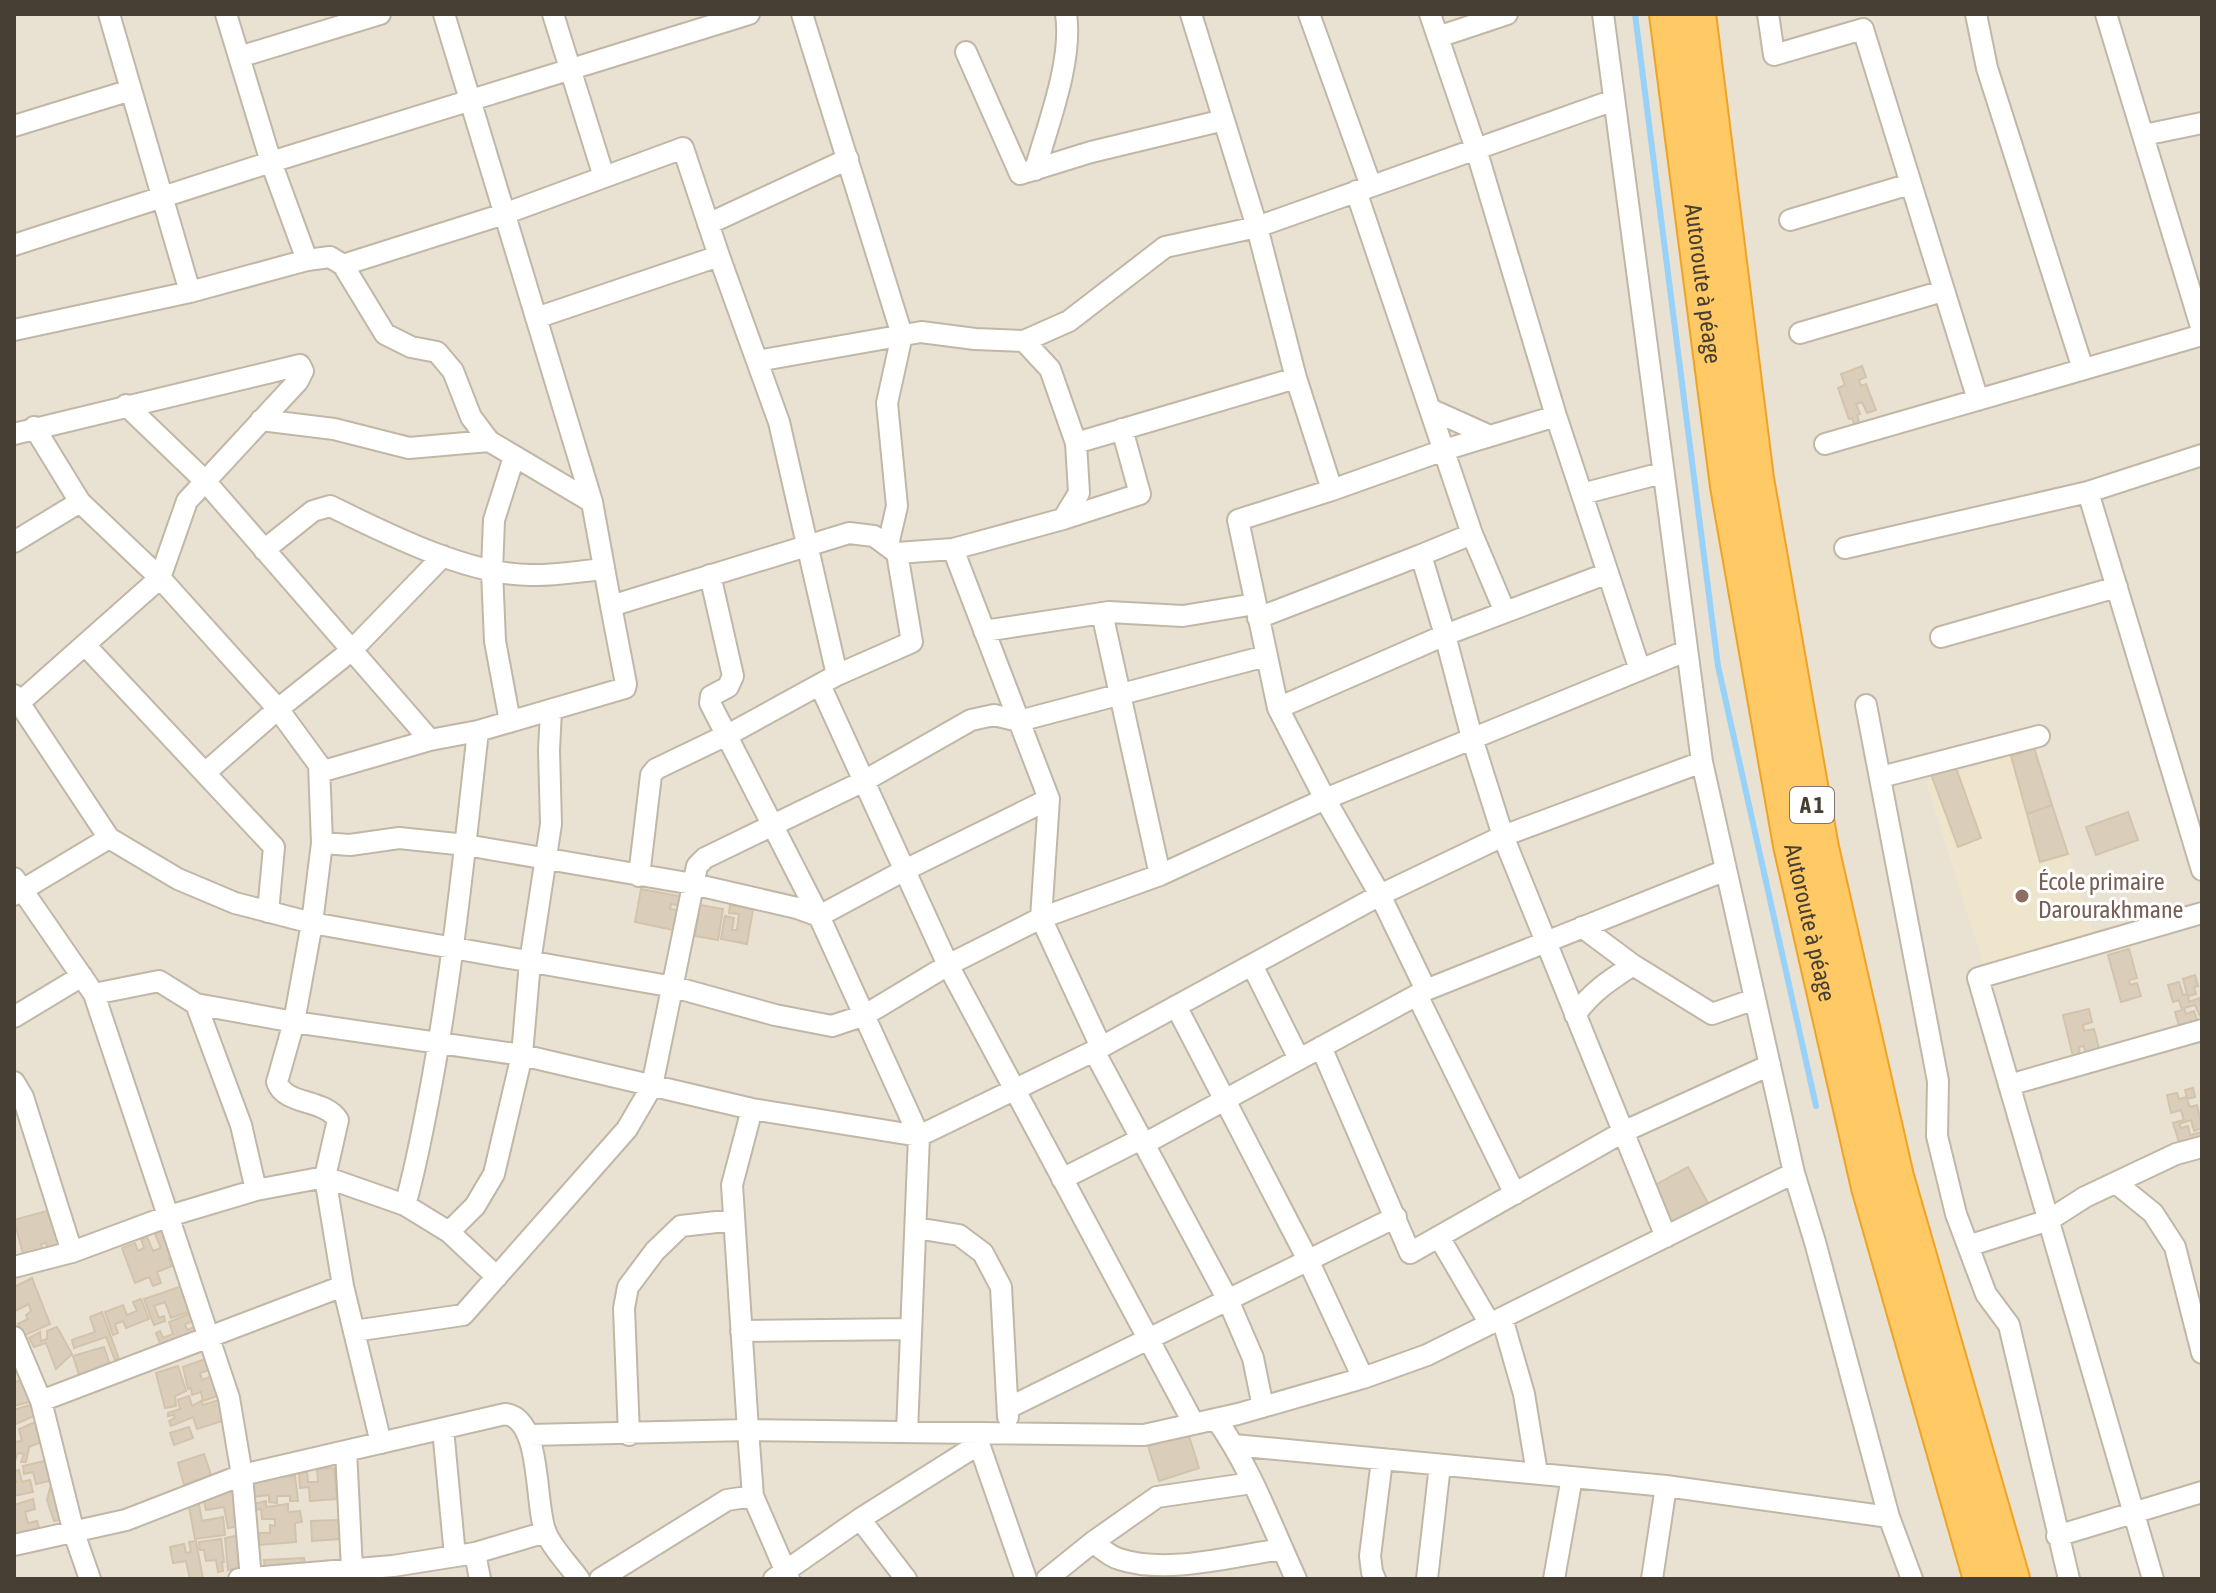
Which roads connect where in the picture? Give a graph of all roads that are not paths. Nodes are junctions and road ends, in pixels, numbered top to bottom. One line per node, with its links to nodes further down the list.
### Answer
1 (109, 14): 23 (street)
2 (226, 14): 21 (street)
3 (380, 14): 21 (street)
4 (444, 14): 24 (street)
5 (553, 14): 22 (street)
6 (749, 14): 22 (street)
7 (802, 14): 31 (street)
8 (1066, 14): 33 (street)
9 (1191, 14): 26 (street)
10 (1309, 14): 36 (street)
11 (1430, 14): 19 (street)
12 (1507, 14): 19 (street)
13 (1603, 14): 25 (street)
14 (1668, 14): 265 (highway, Autoroute à péage / A 1)
15 (1697, 14): 266 (highway, A 1)
16 (1768, 14): 35 (street)
17 (1976, 14): 55 (street)
18 (2106, 14): 29 (street)
19 (1438, 37): 30 (street)
20 (966, 52): 33 (street)
21 (239, 57): 32 (street)
22 (570, 69): 24 (street); 34 (street)
23 (131, 90): 28 (street); 37 (street)
24 (470, 99): 32 (street); 38 (street)
25 (1614, 100): 30 (street); 71 (street)
26 (1224, 120): 33 (street); 41 (street)
27 (2202, 123): 29 (street)
28 (14, 126)
29 (2144, 135): 50 (street)
30 (1476, 149): 36 (street); 60 (street)
31 (848, 159): 40 (street); 52 (street)
32 (271, 162): 37 (street); 44 (street)
33 (1035, 170)
34 (604, 177): 38 (street); 40 (street)
35 (1910, 184): 39 (street); 46 (street)
36 (1364, 189): 41 (street); 59 (street)
37 (163, 198): 42 (street); 47 (street)
38 (504, 214): 45 (street); 48 (street)
39 (1790, 220)
40 (708, 224): 43 (street)
41 (1257, 227): 53 (street); 56 (street)
42 (14, 245)
43 (719, 256): 48 (street); 54 (street)
44 (307, 260): 45 (street); 47 (street)
45 (343, 265): 65 (street)
46 (1943, 291): 51 (street); 57 (street)
47 (190, 292): 49 (street)
48 (536, 318): 77 (street)
49 (14, 330)
50 (2202, 332): 55 (street)
51 (1800, 333)
52 (902, 335): 53 (street); 54 (street); 83 (street)
53 (1024, 341): 66 (street)
54 (757, 361): 81 (street)
55 (2083, 369): 57 (street)
56 (1296, 378): 62 (street); 73 (street)
57 (1978, 400): 67 (street)
58 (126, 405): 61 (street); 63 (street); 72 (street)
59 (1430, 409): 64 (street); 68 (street)
60 (1556, 416): 64 (street); 75 (street)
61 (261, 420): 65 (street); 72 (street)
62 (1122, 429): 66 (street); 78 (street)
63 (24, 430): 76 (street)
64 (1490, 436): 68 (street)
65 (489, 441): 70 (street)
66 (1076, 443): 78 (street)
67 (1825, 444)
68 (1444, 450): 73 (street); 79 (street)
69 (2202, 455): 74 (street)
70 (514, 457): 77 (street); 89 (street)
71 (1662, 473): 75 (street); 103 (street)
72 (205, 481): 85 (street); 92 (street)
73 (1332, 490): 95 (street)
74 (2088, 492): 82 (street); 93 (street)
75 (1582, 494): 90 (street)
76 (80, 502): 80 (street); 92 (street)
77 (592, 502): 88 (street)
78 (1063, 519): 84 (street)
79 (1472, 534): 86 (street); 96 (street)
80 (14, 542)
81 (807, 546): 83 (street); 91 (street); 106 (street)
82 (1845, 548)
83 (892, 549): 84 (street); 106 (street)
84 (953, 549): 98 (street)
85 (264, 550): 87 (street); 102 (street)
86 (1421, 555): 95 (street); 99 (street)
87 (443, 556): 89 (street); 102 (street)
88 (604, 569): 89 (street); 94 (street)
89 (492, 571): 114 (street)
90 (1608, 573): 96 (street); 105 (street)
91 (710, 575): 94 (street); 116 (street)
92 (160, 578): 101 (street); 111 (street)
93 (2117, 587): 100 (street); 135 (street)
94 (611, 606): 112 (street)
95 (1257, 611): 97 (street); 104 (street)
96 (1505, 612): 99 (street)
97 (1102, 613): 98 (street); 107 (street)
98 (984, 631): 113 (street)
99 (1445, 635): 110 (street); 118 (street)
100 (1941, 637)
101 (85, 645): 108 (street); 121 (street)
102 (352, 650): 111 (street); 119 (street)
103 (1686, 651): 105 (street); 120 (street)
104 (1266, 656): 107 (street); 110 (street)
105 (1640, 670): 118 (street)
106 (828, 680): 116 (street); 124 (street)
107 (1121, 694): 113 (street); 136 (street)
108 (17, 699): 129 (street)
109 (1866, 705): 123 (street)
110 (1278, 708): 126 (street)
111 (278, 709): 121 (street); 122 (street)
112 (551, 710): 114 (street); 132 (street)
113 (1019, 721): 124 (street); 125 (street)
114 (510, 722): 115 (street)
115 (478, 731): 119 (street); 131 (street)
116 (727, 734): 127 (street); 137 (street)
117 (2039, 736): 123 (street)
118 (1472, 738): 126 (street); 128 (street)
119 (430, 740): 122 (street)
120 (1702, 762): 128 (street); 134 (street)
121 (206, 772): 141 (street)
122 (320, 772): 130 (street)
123 (1881, 777): 196 (street)
124 (864, 781): 127 (street); 133 (street)
125 (1049, 799): 133 (street); 144 (street)
126 (1325, 799): 136 (street); 140 (street)
127 (775, 826): 138 (street); 143 (street)
128 (1503, 836): 140 (street); 147 (street)
129 (109, 838): 139 (street); 141 (street)
130 (322, 843): 131 (street); 145 (street)
131 (466, 845): 132 (street); 148 (street)
132 (546, 861): 137 (street); 149 (street)
133 (905, 870): 143 (street); 150 (street)
134 (1726, 870): 146 (street); 157 (street)
135 (2202, 870)
136 (1160, 875): 144 (street)
137 (639, 876): 138 (street)
138 (693, 884): 143 (street); 154 (street)
139 (17, 888): 153 (street)
140 (1380, 895): 151 (street); 155 (street)
141 (268, 912): 145 (street)
142 (2202, 913): 172 (street)
143 (819, 916): 160 (street)
144 (1041, 918): 150 (street); 167 (street)
145 (312, 923): 148 (street); 163 (street)
146 (1582, 927): 147 (street); 152 (street)
147 (1546, 942): 155 (street); 161 (street)
148 (453, 946): 149 (street); 165 (street)
149 (530, 962): 154 (street); 168 (street)
150 (948, 965): 160 (street); 174 (street)
151 (1252, 965): 159 (street); 169 (street)
152 (1633, 965): 157 (street); 161 (street)
153 (82, 976): 156 (street); 162 (street)
154 (674, 987): 160 (street); 173 (street)
155 (1422, 993): 166 (street); 186 (street)
156 (94, 994): 158 (street); 188 (street)
157 (1755, 999): 170 (street)
158 (196, 1004): 163 (street); 185 (street)
159 (1176, 1006): 167 (street); 175 (street)
160 (865, 1015): 178 (street)
161 (1575, 1015): 177 (street)
162 (14, 1017)
163 (294, 1022): 165 (street); 182 (street)
164 (2202, 1030): 172 (street)
165 (439, 1042): 168 (street); 187 (street)
166 (1321, 1047): 169 (street); 189 (street)
167 (1098, 1049): 174 (street); 179 (street)
168 (522, 1055): 173 (street); 193 (street)
169 (1299, 1059): 175 (street)
170 (1770, 1065): 177 (street); 181 (street)
171 (14, 1082): 197 (street)
172 (2009, 1085): 191 (street)
173 (652, 1086): 176 (street); 200 (street)
174 (1014, 1090): 178 (street); 183 (street)
175 (1225, 1100): 179 (street); 198 (street)
176 (752, 1109): 178 (street); 190 (street)
177 (1623, 1132): 186 (street); 195 (street)
178 (919, 1136): 192 (street)
179 (1142, 1142): 183 (street); 202 (street)
180 (2202, 1147): 184 (street)
181 (1794, 1173): 195 (street); 237 (street)
182 (325, 1177): 185 (street); 187 (street); 201 (street)
183 (1062, 1179): 209 (street)
184 (2116, 1183): 191 (street); 210 (street)
185 (256, 1190): 188 (street)
186 (1515, 1194): 194 (street)
187 (405, 1205): 193 (street)
188 (169, 1216): 197 (street); 208 (street)
189 (1396, 1217): 194 (street); 198 (street)
190 (734, 1220): 206 (street); 222 (street)
191 (2049, 1220): 196 (street); 236 (street)
192 (916, 1228): 204 (street); 214 (street)
193 (449, 1232): 200 (street)
194 (1439, 1237): 203 (street)
195 (1666, 1237): 203 (street)
196 (1968, 1246): 241 (street)
197 (72, 1252): 199 (street)
198 (1308, 1260): 202 (street); 211 (street)
199 (14, 1267)
200 (497, 1277): 205 (street)
201 (343, 1286): 205 (street); 208 (street)
202 (1228, 1300): 209 (street); 213 (street)
203 (1496, 1321): 211 (street); 229 (street)
204 (911, 1329): 206 (street); 219 (street)
205 (354, 1331): 224 (street)
206 (741, 1331): 218 (street)
207 (14, 1337): 212 (street)
208 (210, 1338): 212 (street); 230 (street)
209 (1149, 1339): 214 (street); 216 (street)
210 (2202, 1353)
211 (1363, 1378): 213 (street)
212 (41, 1401): 240 (street)
213 (1263, 1407): 215 (street)
214 (1008, 1408): 220 (street)
215 (1216, 1419): 216 (street); 225 (street)
216 (1194, 1424): 220 (street)
217 (443, 1429): 221 (street); 224 (street); 245 (street)
218 (748, 1430): 219 (street); 222 (street); 235 (street)
219 (907, 1432): 223 (street)
220 (1008, 1433): 223 (street)
221 (529, 1435): 222 (street); 239 (street)
222 (629, 1435)
223 (980, 1438): 238 (street); 257 (street)
224 (381, 1443): 226 (street)
225 (1234, 1445): 227 (street); 232 (street)
226 (346, 1451): 230 (street); 246 (street)
227 (1382, 1460): 228 (street); 260 (street)
228 (1440, 1465): 229 (street); 261 (street)
229 (1537, 1473): 231 (street)
230 (242, 1475): 240 (street); 251 (street)
231 (1572, 1477): 233 (street); 262 (street)
232 (1252, 1483): 242 (street); 244 (street)
233 (1666, 1486): 237 (street); 263 (street)
234 (2202, 1492): 236 (street)
235 (753, 1496): 250 (street); 252 (street)
236 (2135, 1513): 241 (street); 268 (street)
237 (1889, 1517): 264 (street)
238 (860, 1519): 250 (street); 256 (street)
239 (546, 1532): 245 (street); 255 (street)
240 (74, 1533): 243 (street); 253 (street)
241 (2057, 1536): 267 (street)
242 (1093, 1542): 247 (street); 249 (street)
243 (14, 1545)
244 (1282, 1549): 249 (street); 259 (street)
245 (465, 1555): 248 (street); 254 (street)
246 (352, 1569): 248 (street); 251 (street)
247 (1070, 1569): 258 (street)
248 (394, 1572)
249 (1173, 1572)
250 (782, 1577)
251 (247, 1578)
252 (604, 1578)
253 (90, 1579)
254 (480, 1579)
255 (579, 1579)
256 (906, 1579)
257 (1026, 1579)
258 (1047, 1579)
259 (1296, 1579)
260 (1375, 1579)
261 (1427, 1579)
262 (1554, 1579)
263 (1652, 1579)
264 (1912, 1579)
265 (1982, 1579)
266 (2011, 1579)
267 (2069, 1579)
268 (2153, 1579)

